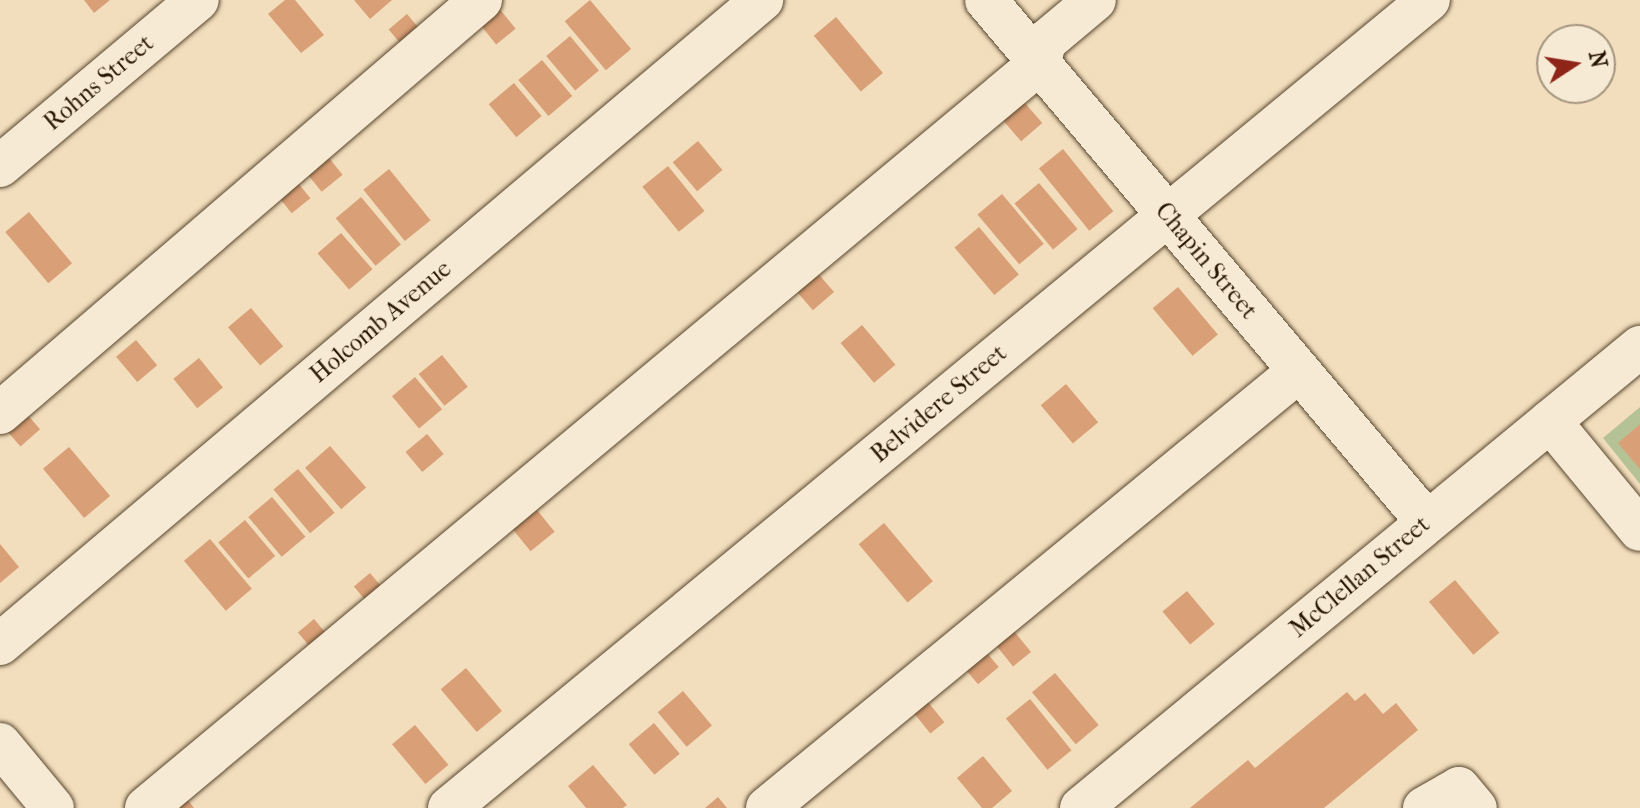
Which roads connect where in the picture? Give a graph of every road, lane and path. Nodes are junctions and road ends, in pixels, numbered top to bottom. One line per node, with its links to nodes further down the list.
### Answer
1 (198, 0): 8 (street, Rohns Street)
2 (481, 0): 12 (street)
3 (762, 0): 16 (street, Holcomb Avenue)
4 (986, 0): 7 (street, Chapin Street)
5 (1095, 0): 7 (street)
6 (1429, 0): 9 (street, Belvidere Street)
7 (1040, 63): 9 (street, Chapin Street); 19 (street)
8 (0, 166)
9 (1168, 216): 11 (street, Chapin Street); 20 (street, Belvidere Street)
10 (1640, 347): 13 (street, McClellan Street)
11 (1299, 371): 14 (street, Chapin Street); 21 (street)
12 (0, 413)
13 (1550, 421): 14 (street, McClellan Street); 15 (street)
14 (1427, 522): 22 (street, McClellan Street)
15 (1640, 530)
16 (0, 644)
17 (0, 744): 18 (street)
18 (53, 808)
19 (146, 808)
20 (449, 808)
21 (767, 808)
22 (1081, 808)
23 (1424, 808): 24 (street)
24 (1476, 808)

